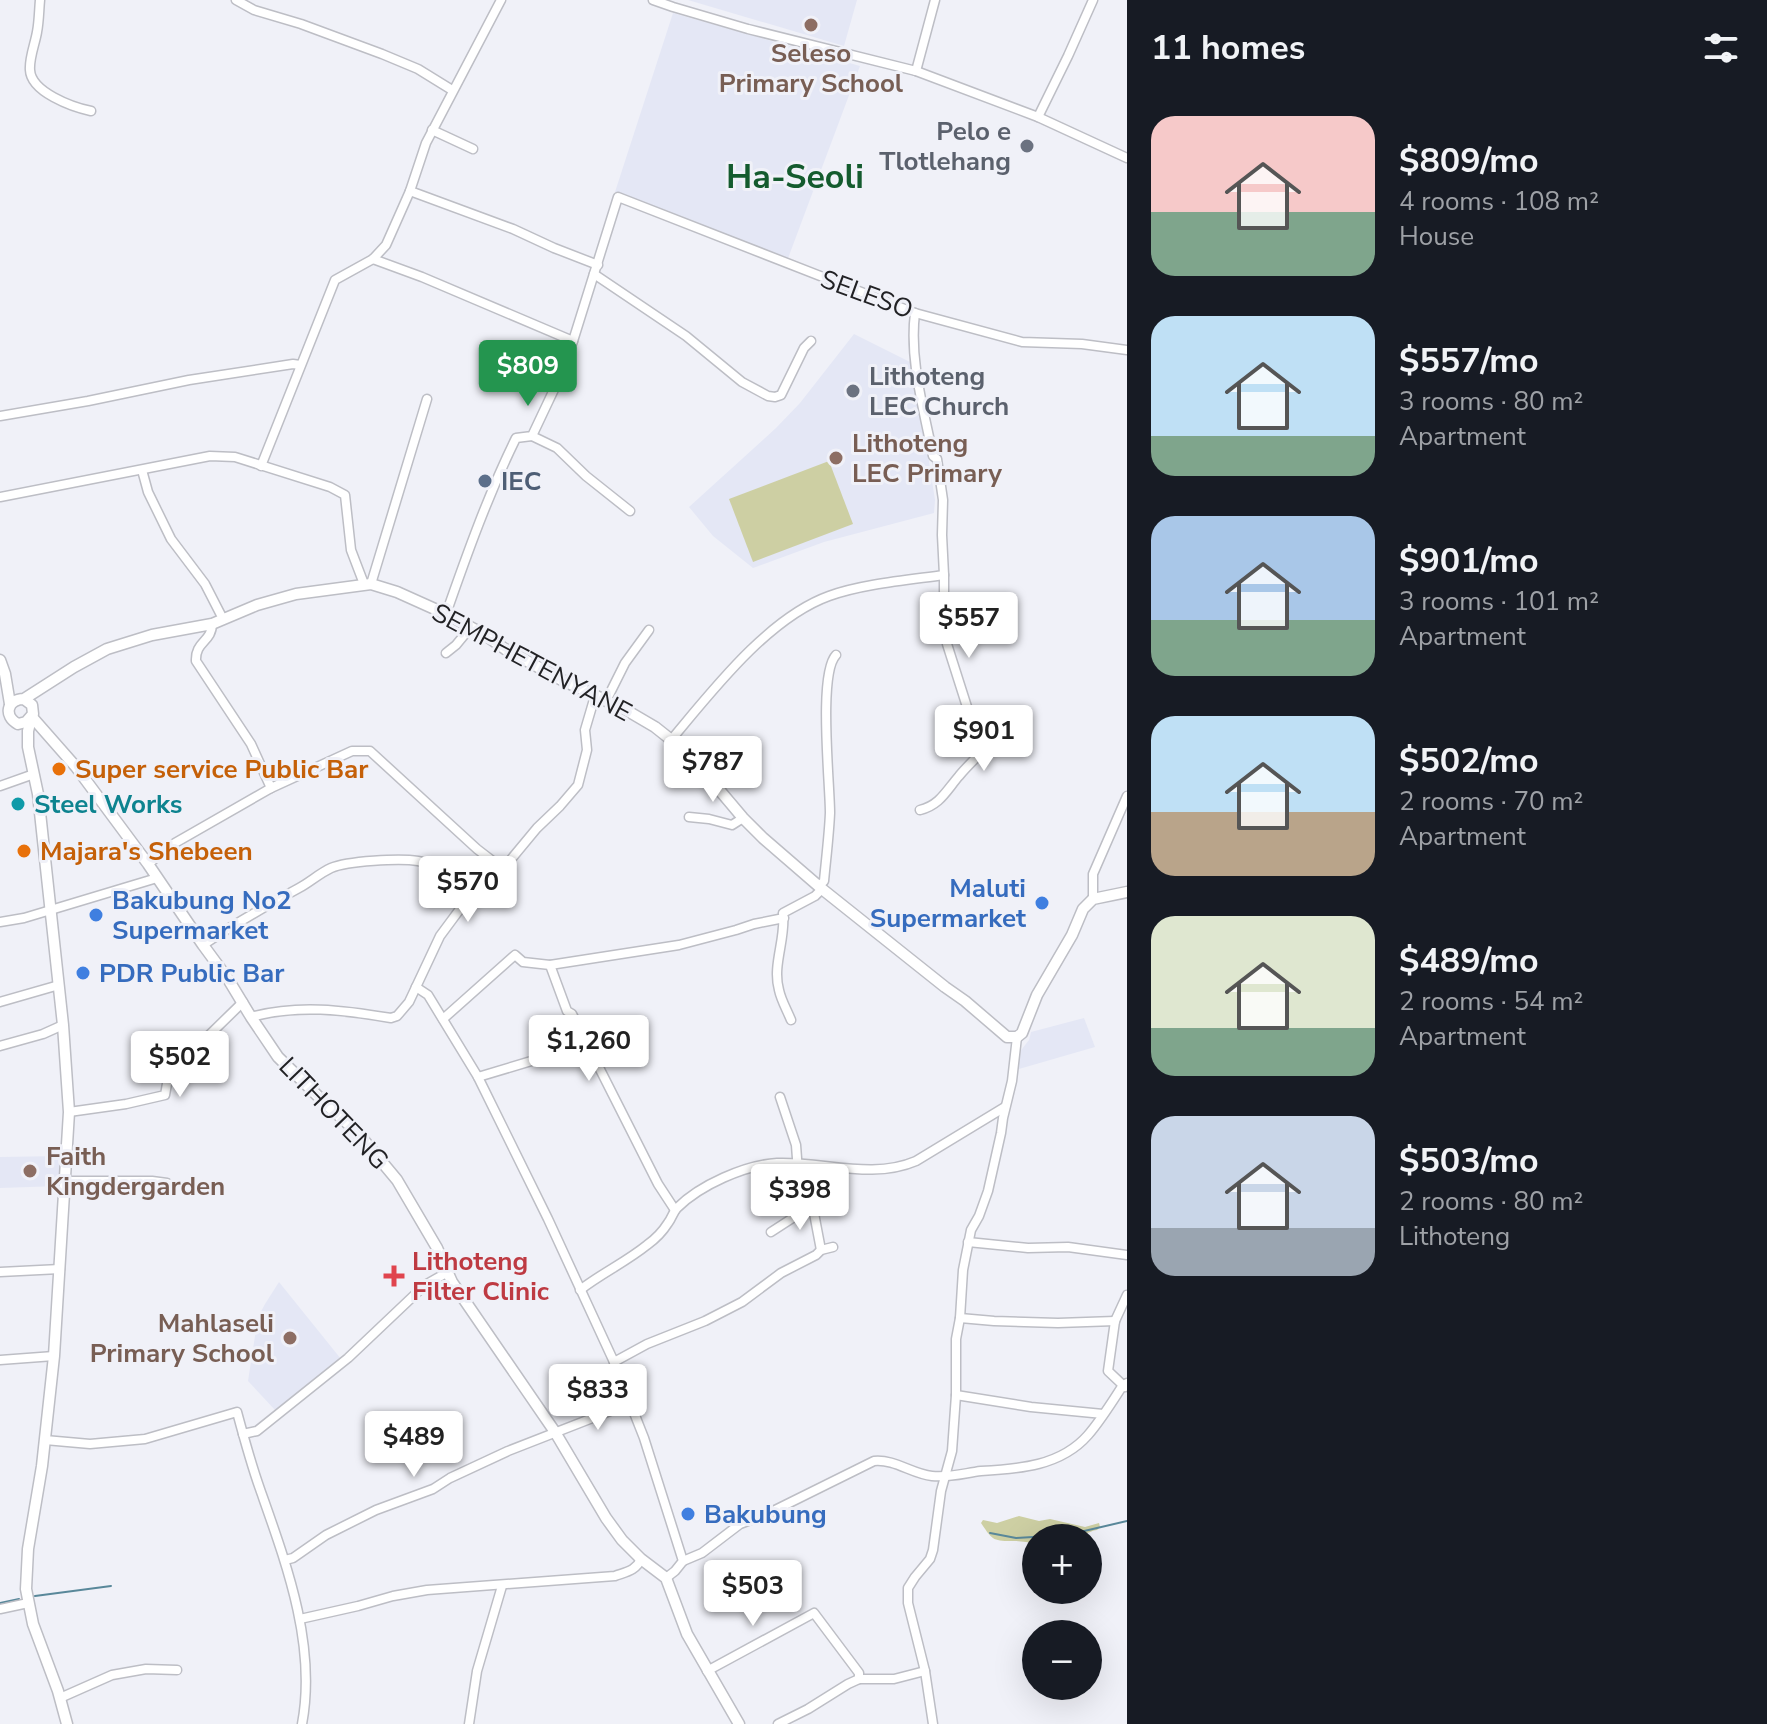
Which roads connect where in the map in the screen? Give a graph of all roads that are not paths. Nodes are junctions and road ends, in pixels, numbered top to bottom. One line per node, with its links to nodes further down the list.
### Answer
1 (40, 0): 9 (street)
2 (236, 0): 8 (street)
3 (501, 0): 8 (street)
4 (653, 0): 7 (street)
5 (935, 0): 7 (street)
6 (1093, 0): 10 (street)
7 (916, 71): 10 (street)
8 (452, 90): 11 (street)
9 (91, 111)
10 (1038, 117): 13 (street)
11 (432, 130): 12 (street); 14 (street)
12 (473, 149)
13 (1127, 158)
14 (410, 191): 15 (street); 16 (street)
15 (373, 259): 19 (street); 22 (street)
16 (598, 265): 17 (street); 18 (street, SELESO)
17 (594, 274): 19 (street); 20 (street)
18 (915, 313): 21 (street, SELESO); 30 (street)
19 (573, 341): 25 (street)
20 (811, 341)
21 (1127, 350)
22 (300, 365): 24 (street); 26 (street)
23 (427, 399): 31 (street)
24 (0, 416)
25 (532, 436): 29 (street); 32 (street)
26 (261, 466): 27 (street); 31 (street)
27 (142, 470): 28 (street); 33 (street)
28 (0, 497)
29 (630, 511)
30 (944, 575): 48 (street); 54 (street)
31 (367, 584): 32 (main road, SEMPHETENYANE); 33 (main road, SEMPHETENYANE)
32 (446, 614): 35 (main road, SEMPHETENYANE)
33 (223, 619): 34 (main road, SEMPHETENYANE)
34 (212, 624): 41 (main road, SEMPHETENYANE); 52 (street)
35 (470, 628): 37 (street); 42 (main road, SEMPHETENYANE)
36 (649, 630): 44 (street)
37 (446, 653)
38 (836, 655): 61 (street)
39 (0, 660): 40 (main road)
40 (5, 674): 43 (main road); 45 (main road)
41 (45, 686): 43 (main road); 46 (main road)
42 (595, 696): 44 (main road, SEMPHETENYANE); 58 (street)
43 (23, 699): 45 (main road); 46 (main road)
44 (606, 701): 48 (main road, SEMPHETENYANE)
45 (10, 704): 47 (main road)
46 (32, 715): 47 (main road); 49 (main road); 57 (main road, LITHOTENG)
47 (16, 723): 49 (main road)
48 (671, 740): 56 (main road, SEMPHETENYANE)
49 (28, 747): 50 (main road)
50 (34, 774): 51 (street); 64 (main road)
51 (0, 786)
52 (271, 788): 57 (street); 58 (street)
53 (1127, 796): 63 (street)
54 (920, 810)
55 (689, 817): 56 (street)
56 (743, 818): 61 (main road, SEMPHETENYANE)
57 (148, 864): 59 (main road, LITHOTENG)
58 (503, 869): 60 (street)
59 (157, 878): 64 (street); 67 (main road, LITHOTENG)
60 (481, 886): 67 (street); 70 (street)
61 (821, 888): 65 (street); 77 (main road, SEMPHETENYANE)
62 (1127, 892): 63 (main road)
63 (1093, 899): 77 (main road)
64 (49, 909): 66 (street); 69 (main road)
65 (784, 918): 68 (street); 75 (street)
66 (0, 922)
67 (203, 945): 72 (main road, LITHOTENG)
68 (550, 965): 74 (street); 78 (street)
69 (59, 985): 71 (street); 76 (main road)
70 (416, 987): 73 (street); 74 (street)
71 (0, 1002)
72 (243, 1002): 73 (main road, LITHOTENG); 83 (street)
73 (251, 1017): 96 (main road, LITHOTENG)
74 (443, 1019): 80 (street)
75 (791, 1020)
76 (63, 1025): 79 (street); 83 (main road)
77 (1017, 1037): 82 (street)
78 (588, 1044): 80 (street); 87 (street)
79 (0, 1046)
80 (478, 1077): 97 (street)
81 (780, 1097): 84 (street)
82 (1005, 1107): 84 (street); 90 (street)
83 (69, 1112): 85 (main road)
84 (796, 1164): 87 (street); 88 (street)
85 (66, 1181): 86 (street); 94 (main road)
86 (167, 1183)
87 (675, 1210): 97 (street)
88 (805, 1210): 89 (street); 92 (street)
89 (771, 1232)
90 (968, 1242): 93 (street); 99 (street)
91 (833, 1247): 92 (street)
92 (821, 1250): 103 (street)
93 (1127, 1255)
94 (60, 1269): 95 (street); 101 (main road)
95 (0, 1272)
96 (448, 1272): 108 (main road, LITHOTENG); 109 (street)
97 (580, 1290): 103 (street)
98 (1127, 1295): 100 (street)
99 (960, 1318): 100 (street); 105 (street)
100 (1115, 1321): 104 (street)
101 (54, 1356): 102 (street); 110 (main road)
102 (0, 1360)
103 (614, 1362): 106 (street)
104 (1126, 1386): 107 (street)
105 (956, 1395): 107 (street); 111 (street)
106 (631, 1403): 108 (street); 114 (street)
107 (1103, 1414): 111 (street)
108 (555, 1432): 112 (main road, LITHOTENG); 113 (street)
109 (243, 1434): 110 (street); 113 (street)
110 (45, 1440): 117 (main road)
111 (946, 1477): 114 (street); 122 (street)
112 (641, 1559): 115 (main road, LITHOTENG); 116 (street)
113 (285, 1560): 119 (street)
114 (683, 1561): 115 (street)
115 (666, 1578): 121 (main road)
116 (502, 1586): 119 (street); 127 (street)
117 (28, 1603): 118 (street); 124 (main road)
118 (0, 1609)
119 (300, 1619): 126 (street)
120 (177, 1670): 124 (street)
121 (707, 1671): 123 (street); 128 (main road)
122 (925, 1671): 123 (street); 130 (street)
123 (859, 1679): 129 (street)
124 (60, 1698): 125 (main road)
125 (67, 1724)
126 (302, 1724)
127 (469, 1724)
128 (739, 1724)
129 (778, 1724)
130 (933, 1724)

